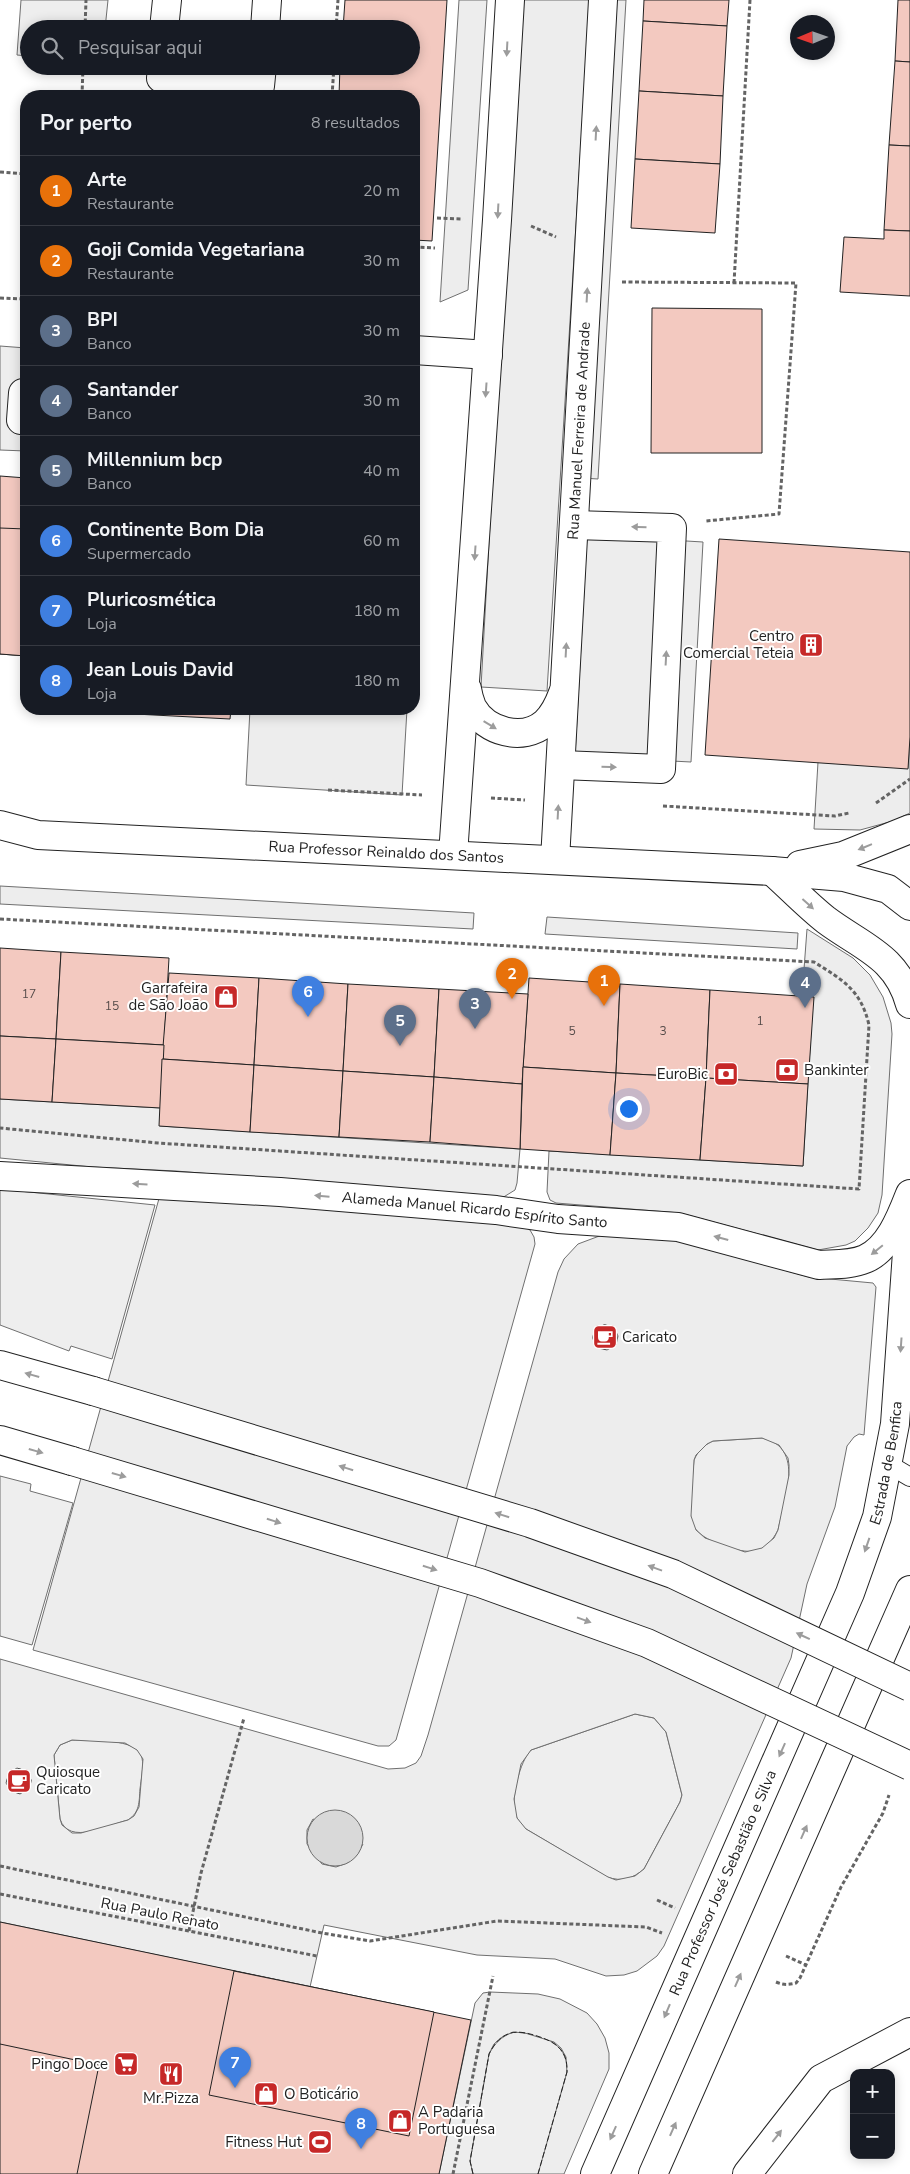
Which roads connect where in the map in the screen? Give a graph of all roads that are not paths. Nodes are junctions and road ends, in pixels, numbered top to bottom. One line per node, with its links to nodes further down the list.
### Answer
1 (167, 0): 5 (main road)
2 (267, 0): 6 (main road)
3 (510, 0): 10 (main road, one-way to 10)
4 (603, 0): 13 (main road, Rua Manuel Ferreira de Andrade, one-way to 4)
5 (165, 20)
6 (265, 20)
7 (161, 75): 8 (main road)
8 (261, 75)
9 (420, 350): 10 (main road)
10 (488, 355): 14 (main road, one-way to 14)
11 (20, 404): 12 (main road)
12 (16, 419)
13 (574, 525): 15 (main road, Rua Manuel Ferreira de Andrade, one-way to 13); 16 (main road, one-way to 13)
14 (466, 685): 15 (main road, one-way to 15); 19 (main road)
15 (564, 690): 16 (main road, Rua Manuel Ferreira de Andrade)
16 (561, 766): 20 (main road, Rua Manuel Ferreira de Andrade, one-way to 16)
17 (0, 825): 19 (main road, Rua Professor Reinaldo dos Santos)
18 (910, 829): 21 (main road, Rua Professor Reinaldo dos Santos, one-way to 21)
19 (453, 855): 20 (main road, Rua Professor Reinaldo dos Santos)
20 (555, 860): 21 (main road, Rua Professor Reinaldo dos Santos)
21 (772, 871): 22 (main road, Rua Professor Reinaldo dos Santos); 23 (main road, one-way to 23)
22 (910, 906)
23 (910, 1004)
24 (0, 1176): 25 (main road, Alameda Manuel Ricardo Espírito Santo, one-way to 24)
25 (910, 1194)
26 (910, 1209): 29 (main road, Estrada de Benfica, one-way to 29)
27 (0, 1365): 32 (main road, one-way to 27, bridge)
28 (0, 1440): 33 (main road, one-way to 33, bridge)
29 (903, 1468): 30 (main road, Estrada de Benfica, one-way to 30)
30 (850, 1593): 35 (main road, Rua Professor José Sebastião e Silva, one-way to 35)
31 (905, 1602): 36 (main road, one-way to 31)
32 (910, 1687)
33 (910, 1766)
34 (910, 2032): 37 (main road, one-way to 34)
35 (595, 2174)
36 (653, 2174)
37 (747, 2174)

